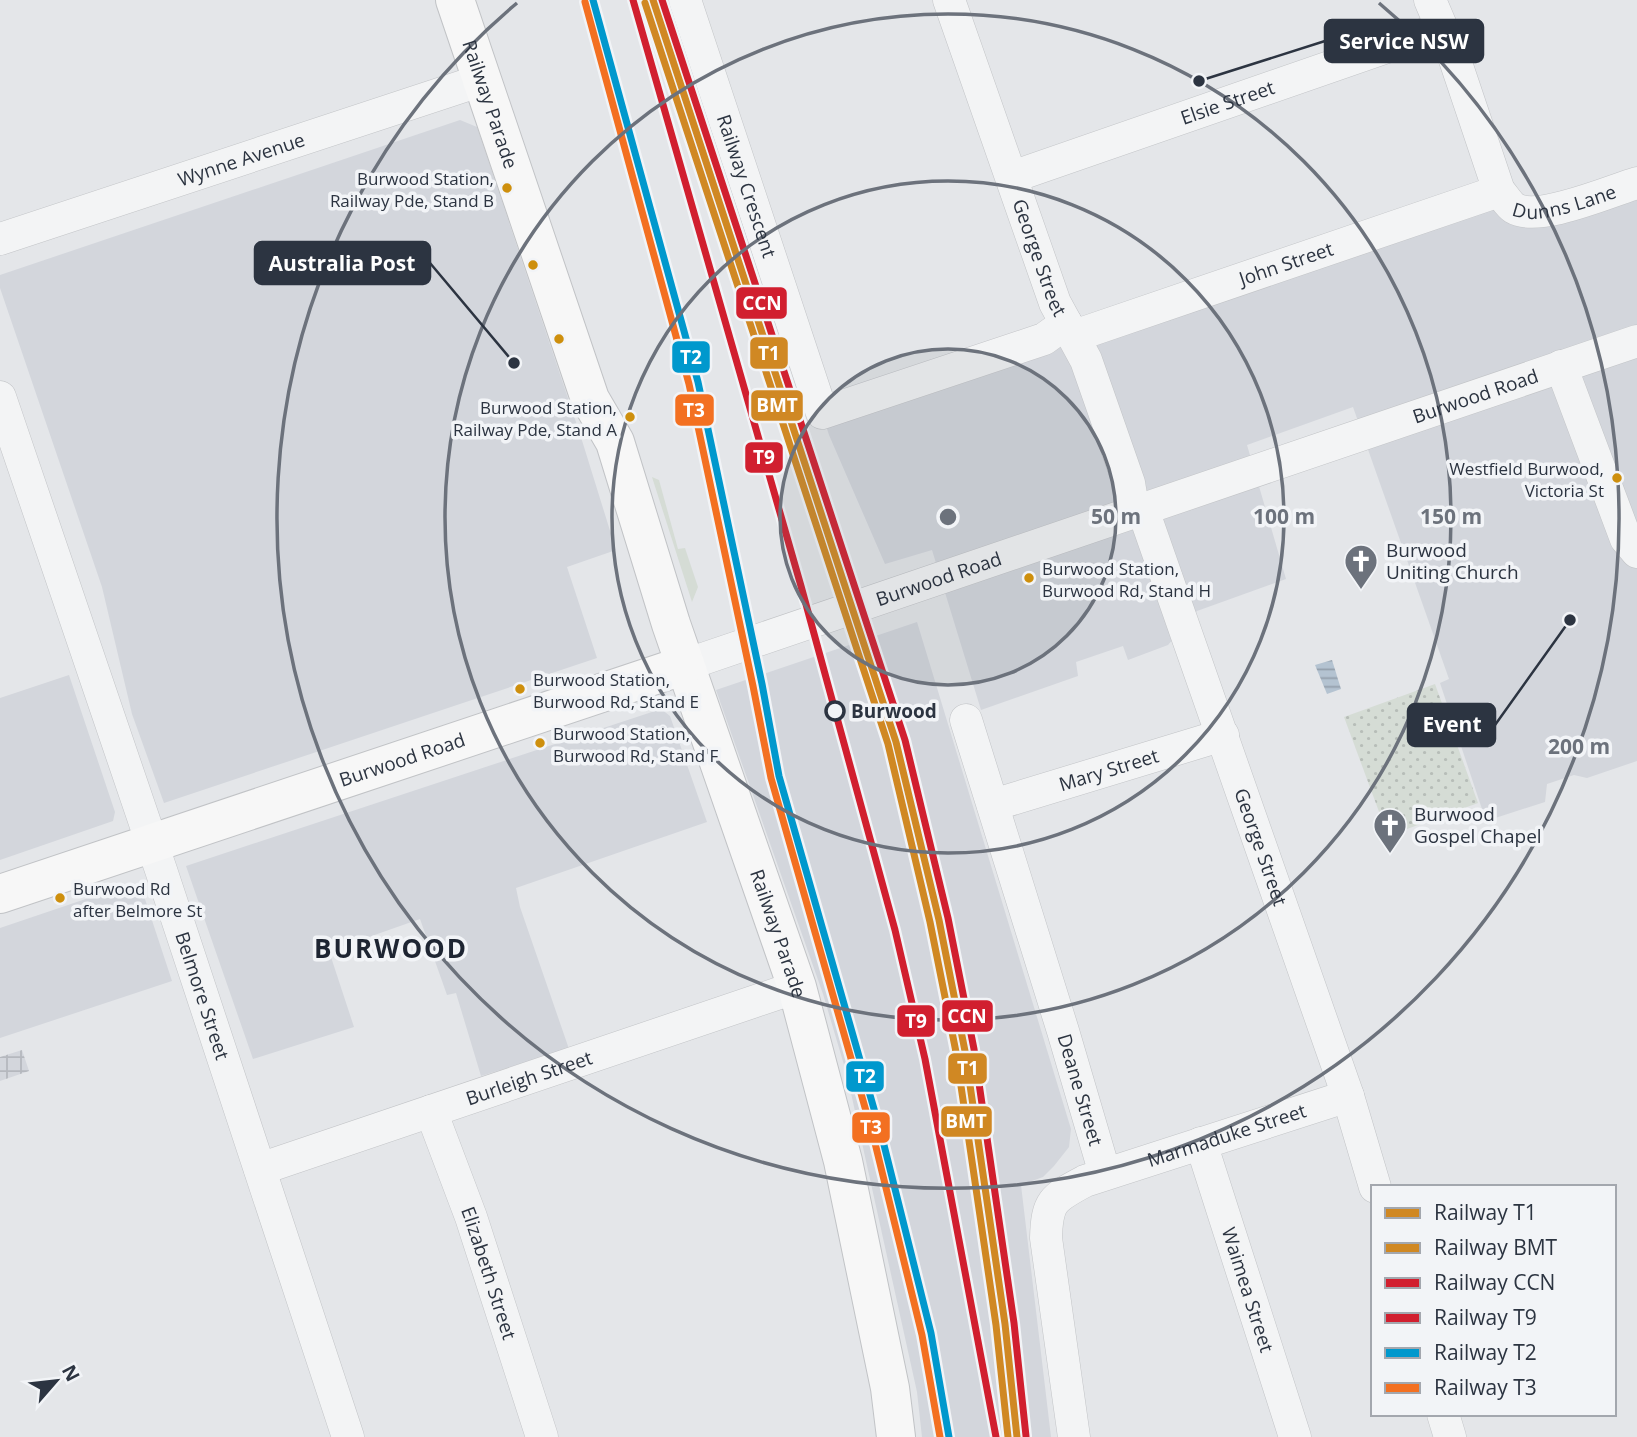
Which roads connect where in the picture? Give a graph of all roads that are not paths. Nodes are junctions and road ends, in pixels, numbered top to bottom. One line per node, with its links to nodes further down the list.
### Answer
1 (455, 0): 6 (main road, Railway Parade)
2 (480, 0): 16 (main road, Railway Parade)
3 (685, 0): 15 (street, Railway Crescent)
4 (949, 0): 7 (street, George Street)
5 (1436, 14): 7 (street, Elsie Street); 9 (street)
6 (482, 80): 10 (street, Wynne Avenue); 16 (main road, Railway Parade)
7 (1012, 177): 11 (street, George Street)
8 (1637, 183): 9 (street, Dunns Lane)
9 (1499, 191): 11 (street, John Street)
10 (0, 239)
11 (1070, 329): 15 (street, John Street); 17 (street, George Street)
12 (1637, 341): 13 (street, Burwood Road)
13 (1561, 366): 17 (street, Burwood Road); 18 (street)
14 (0, 397): 23 (street, Belmore Street)
15 (822, 413)
16 (615, 442): 19 (main road, Railway Parade)
17 (1139, 512): 19 (street, Burwood Road); 21 (street, George Street)
18 (1637, 552)
19 (685, 665): 23 (main road, Burwood Road); 25 (main road, Railway Parade)
20 (966, 720): 22 (street, Deane Street)
21 (1223, 735): 22 (street, Mary Street); 26 (street, George Street)
22 (993, 805): 30 (street, Deane Street)
23 (150, 843): 24 (main road, Burwood Road); 29 (street, Belmore Street)
24 (0, 894)
25 (797, 987): 27 (street, Burleigh Street); 35 (main road, Railway Parade)
26 (1348, 1096): 28 (street, Marmaduke Street); 31 (street, George Street)
27 (431, 1111): 29 (street, Burleigh Street); 34 (street, Elizabeth Street)
28 (1201, 1143): 30 (street, Marmaduke Street); 37 (street, Waimea Street)
29 (260, 1169): 33 (street, Belmore Street)
30 (1105, 1174): 36 (street)
31 (1374, 1185)
32 (1445, 1416): 38 (street)
33 (348, 1437)
34 (542, 1437)
35 (897, 1437)
36 (1074, 1437)
37 (1295, 1437)
38 (1450, 1437)

